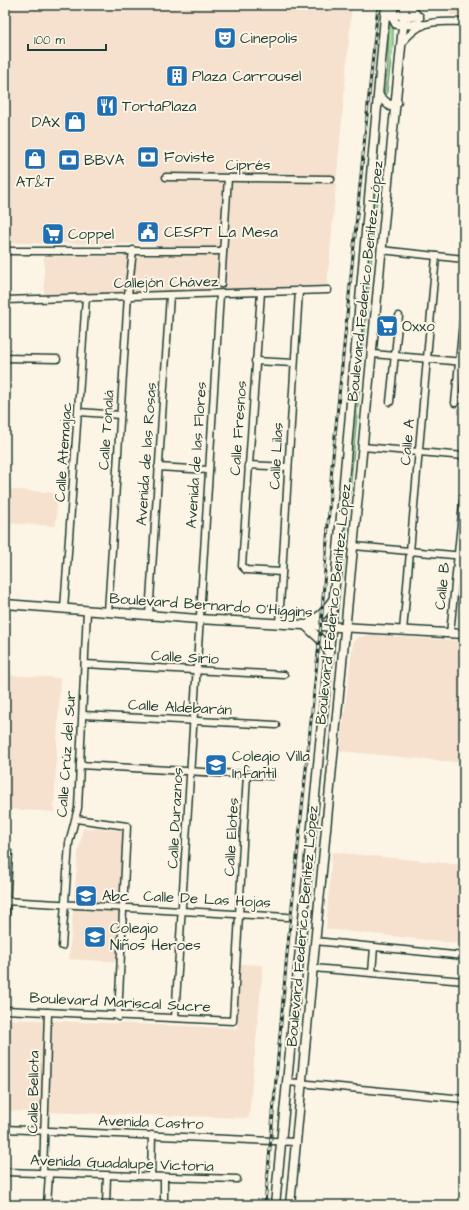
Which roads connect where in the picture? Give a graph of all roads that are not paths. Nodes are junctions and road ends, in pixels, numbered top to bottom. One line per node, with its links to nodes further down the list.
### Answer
1 (386, 5): 12 (main road, Boulevard Federico Benítez López)
2 (392, 5): 9 (main road)
3 (401, 5): 6 (main road)
4 (405, 5): 6 (main road, Boulevard Federico Benítez López)
5 (409, 5): 7 (street)
6 (402, 16): 7 (main road); 9 (main road, Boulevard Federico Benítez López)
7 (423, 21): 8 (street); 9 (main road); 10 (street)
8 (464, 22)
9 (401, 24): 10 (main road, Boulevard Federico Benítez López); 11 (main road)
10 (401, 44): 11 (main road, Boulevard Federico Benítez López)
11 (399, 69): 13 (main road, Boulevard Federico Benítez López)
12 (379, 96): 13 (main road); 58 (main road, Boulevard Federico Benítez López)
13 (397, 102): 19 (main road, Boulevard Federico Benítez López)
14 (166, 177): 15 (street, Ciprés)
15 (228, 178): 16 (street, Ciprés); 20 (street)
16 (331, 179)
17 (5, 250): 18 (street)
18 (133, 250): 20 (street); 28 (street, Calle Tonalá)
19 (381, 250): 21 (street); 34 (main road, Boulevard Federico Benítez López)
20 (223, 251): 23 (street)
21 (436, 256): 22 (street); 38 (street, Calle A)
22 (464, 259)
23 (221, 284)
24 (299, 290): 25 (street, Callejón Chávez); 26 (street, Callejón Chávez); 41 (street, Calle Lilas)
25 (328, 290)
26 (261, 292): 27 (street, Callejón Chávez); 39 (street, Calle Fresnos)
27 (220, 294): 29 (street, Callejón Chávez); 52 (street, Avenida de las Flores)
28 (128, 295): 29 (street, Callejón Chávez); 30 (street, Callejón Chávez); 45 (street, Calle Tonalá)
29 (170, 295): 50 (street, Avenida de las Rosas)
30 (86, 296): 31 (street, Callejón Chávez); 44 (street, Calle Atemajac)
31 (5, 300)
32 (399, 316): 35 (street)
33 (463, 322): 40 (street)
34 (373, 354): 35 (street); 46 (main road, Boulevard Federico Benítez López)
35 (395, 356): 38 (street); 42 (street)
36 (5, 358): 37 (street)
37 (56, 358)
38 (427, 359): 40 (street); 47 (street, Calle A)
39 (255, 361): 41 (street); 49 (street, Calle Fresnos)
40 (462, 362): 43 (street)
41 (294, 363): 51 (street, Calle Lilas)
42 (390, 402)
43 (455, 403)
44 (79, 412): 45 (street); 60 (street, Calle Atemajac)
45 (120, 415): 62 (street, Calle Tonalá)
46 (363, 447): 47 (street); 54 (main road, Boulevard Federico Benítez López)
47 (419, 452): 48 (street); 55 (street, Calle A)
48 (464, 456)
49 (248, 465): 51 (street); 57 (street, Calle Fresnos)
50 (158, 467): 52 (street); 63 (street, Avenida de las Rosas)
51 (288, 467): 57 (street, Calle Lilas)
52 (208, 470): 64 (street, Avenida de las Flores)
53 (464, 493): 56 (street, Calle B)
54 (354, 546): 55 (street); 68 (main road, Boulevard Federico Benítez López)
55 (410, 552): 56 (street); 69 (street, Calle A)
56 (461, 556): 70 (street, Calle B)
57 (282, 572): 65 (street, Calle Lilas)
58 (333, 599): 66 (main road); 67 (main road, Boulevard Federico Benítez López)
59 (5, 604): 60 (main road, Boulevard Bernardo O'Higgins)
60 (64, 608): 61 (main road, Boulevard Bernardo O'Higgins)
61 (87, 610): 62 (main road, Boulevard Bernardo O'Higgins); 73 (street, Calle Crúz del Sur)
62 (108, 612): 63 (main road, Boulevard Bernardo O'Higgins)
63 (149, 615): 64 (main road, Boulevard Bernardo O'Higgins)
64 (198, 619): 65 (main road, Boulevard Bernardo O'Higgins); 74 (street, Calle Duraznos)
65 (279, 624): 66 (main road, Boulevard Bernardo O'Higgins)
66 (306, 626): 67 (main road, Boulevard Bernardo O'Higgins); 72 (main road)
67 (331, 627): 68 (main road, Boulevard Bernardo O'Higgins); 72 (main road, Boulevard Federico Benítez López)
68 (346, 628): 69 (main road, Boulevard Bernardo O'Higgins); 92 (main road, Boulevard Federico Benítez López)
69 (403, 631): 70 (main road, Boulevard Bernardo O'Higgins)
70 (450, 634): 71 (main road, Boulevard Bernardo O'Higgins)
71 (464, 634)
72 (329, 652): 104 (main road, Boulevard Federico Benítez López)
73 (85, 664): 74 (street, Calle Sirio); 76 (street, Calle Crúz del Sur)
74 (196, 670): 75 (street, Calle Sirio); 77 (street, Calle Duraznos)
75 (284, 675)
76 (82, 715): 77 (street, Calle Aldebarán); 79 (street, Calle Crúz del Sur)
77 (194, 720): 78 (street, Calle Aldebarán); 80 (street, Calle Duraznos)
78 (276, 725)
79 (80, 765): 80 (street); 83 (street, Calle Crúz del Sur)
80 (190, 770): 81 (street); 88 (street, Calle Duraznos)
81 (247, 774): 82 (street); 89 (street, Calle Elotes)
82 (272, 776)
83 (76, 819): 86 (street, Calle Crúz del Sur); 87 (street)
84 (9, 853): 85 (street)
85 (6, 901): 86 (street, Calle De Las Hojas); 91 (street)
86 (64, 903): 87 (street, Calle De Las Hojas); 93 (street, Calle Crúz del Sur)
87 (123, 907): 88 (street, Calle De Las Hojas); 101 (street)
88 (182, 910): 89 (street, Calle De Las Hojas); 102 (street, Calle Duraznos)
89 (240, 913): 90 (street, Calle De Las Hojas); 103 (street, Calle Elotes)
90 (287, 917)
91 (5, 928)
92 (315, 941): 94 (street); 96 (main road, Boulevard Federico Benítez López)
93 (62, 946)
94 (374, 947): 95 (street); 97 (street)
95 (464, 956)
96 (313, 968): 97 (street); 105 (main road, Boulevard Federico Benítez López)
97 (372, 973): 98 (street)
98 (464, 981)
99 (5, 1010): 100 (street, Boulevard Mariscal Sucre)
100 (48, 1012): 101 (street, Boulevard Mariscal Sucre); 108 (street, Calle Bellota)
101 (118, 1017): 102 (street, Boulevard Mariscal Sucre)
102 (175, 1018): 103 (street, Boulevard Mariscal Sucre)
103 (233, 1021)
104 (288, 1082): 105 (street); 110 (main road, Boulevard Federico Benítez López)
105 (302, 1084): 106 (street); 111 (main road, Boulevard Federico Benítez López)
106 (464, 1099)
107 (5, 1129): 108 (street, Avenida Castro)
108 (45, 1131): 109 (street, Avenida Castro); 113 (street, Calle Bellota)
109 (152, 1135): 110 (street, Avenida Castro); 115 (street)
110 (281, 1141): 111 (street, Avenida Castro); 121 (main road, Boulevard Federico Benítez López)
111 (296, 1142): 122 (main road, Boulevard Federico Benítez López)
112 (5, 1172): 113 (street, Avenida Guadalupe Victoria)
113 (46, 1174): 114 (street, Avenida Guadalupe Victoria); 118 (street, Calle Bellota)
114 (107, 1176): 115 (street, Avenida Guadalupe Victoria); 119 (street)
115 (151, 1177): 116 (street, Avenida Guadalupe Victoria)
116 (164, 1178): 117 (street, Avenida Guadalupe Victoria); 120 (street)
117 (237, 1179)
118 (47, 1205)
119 (106, 1205)
120 (164, 1205)
121 (275, 1205)
122 (290, 1205)

